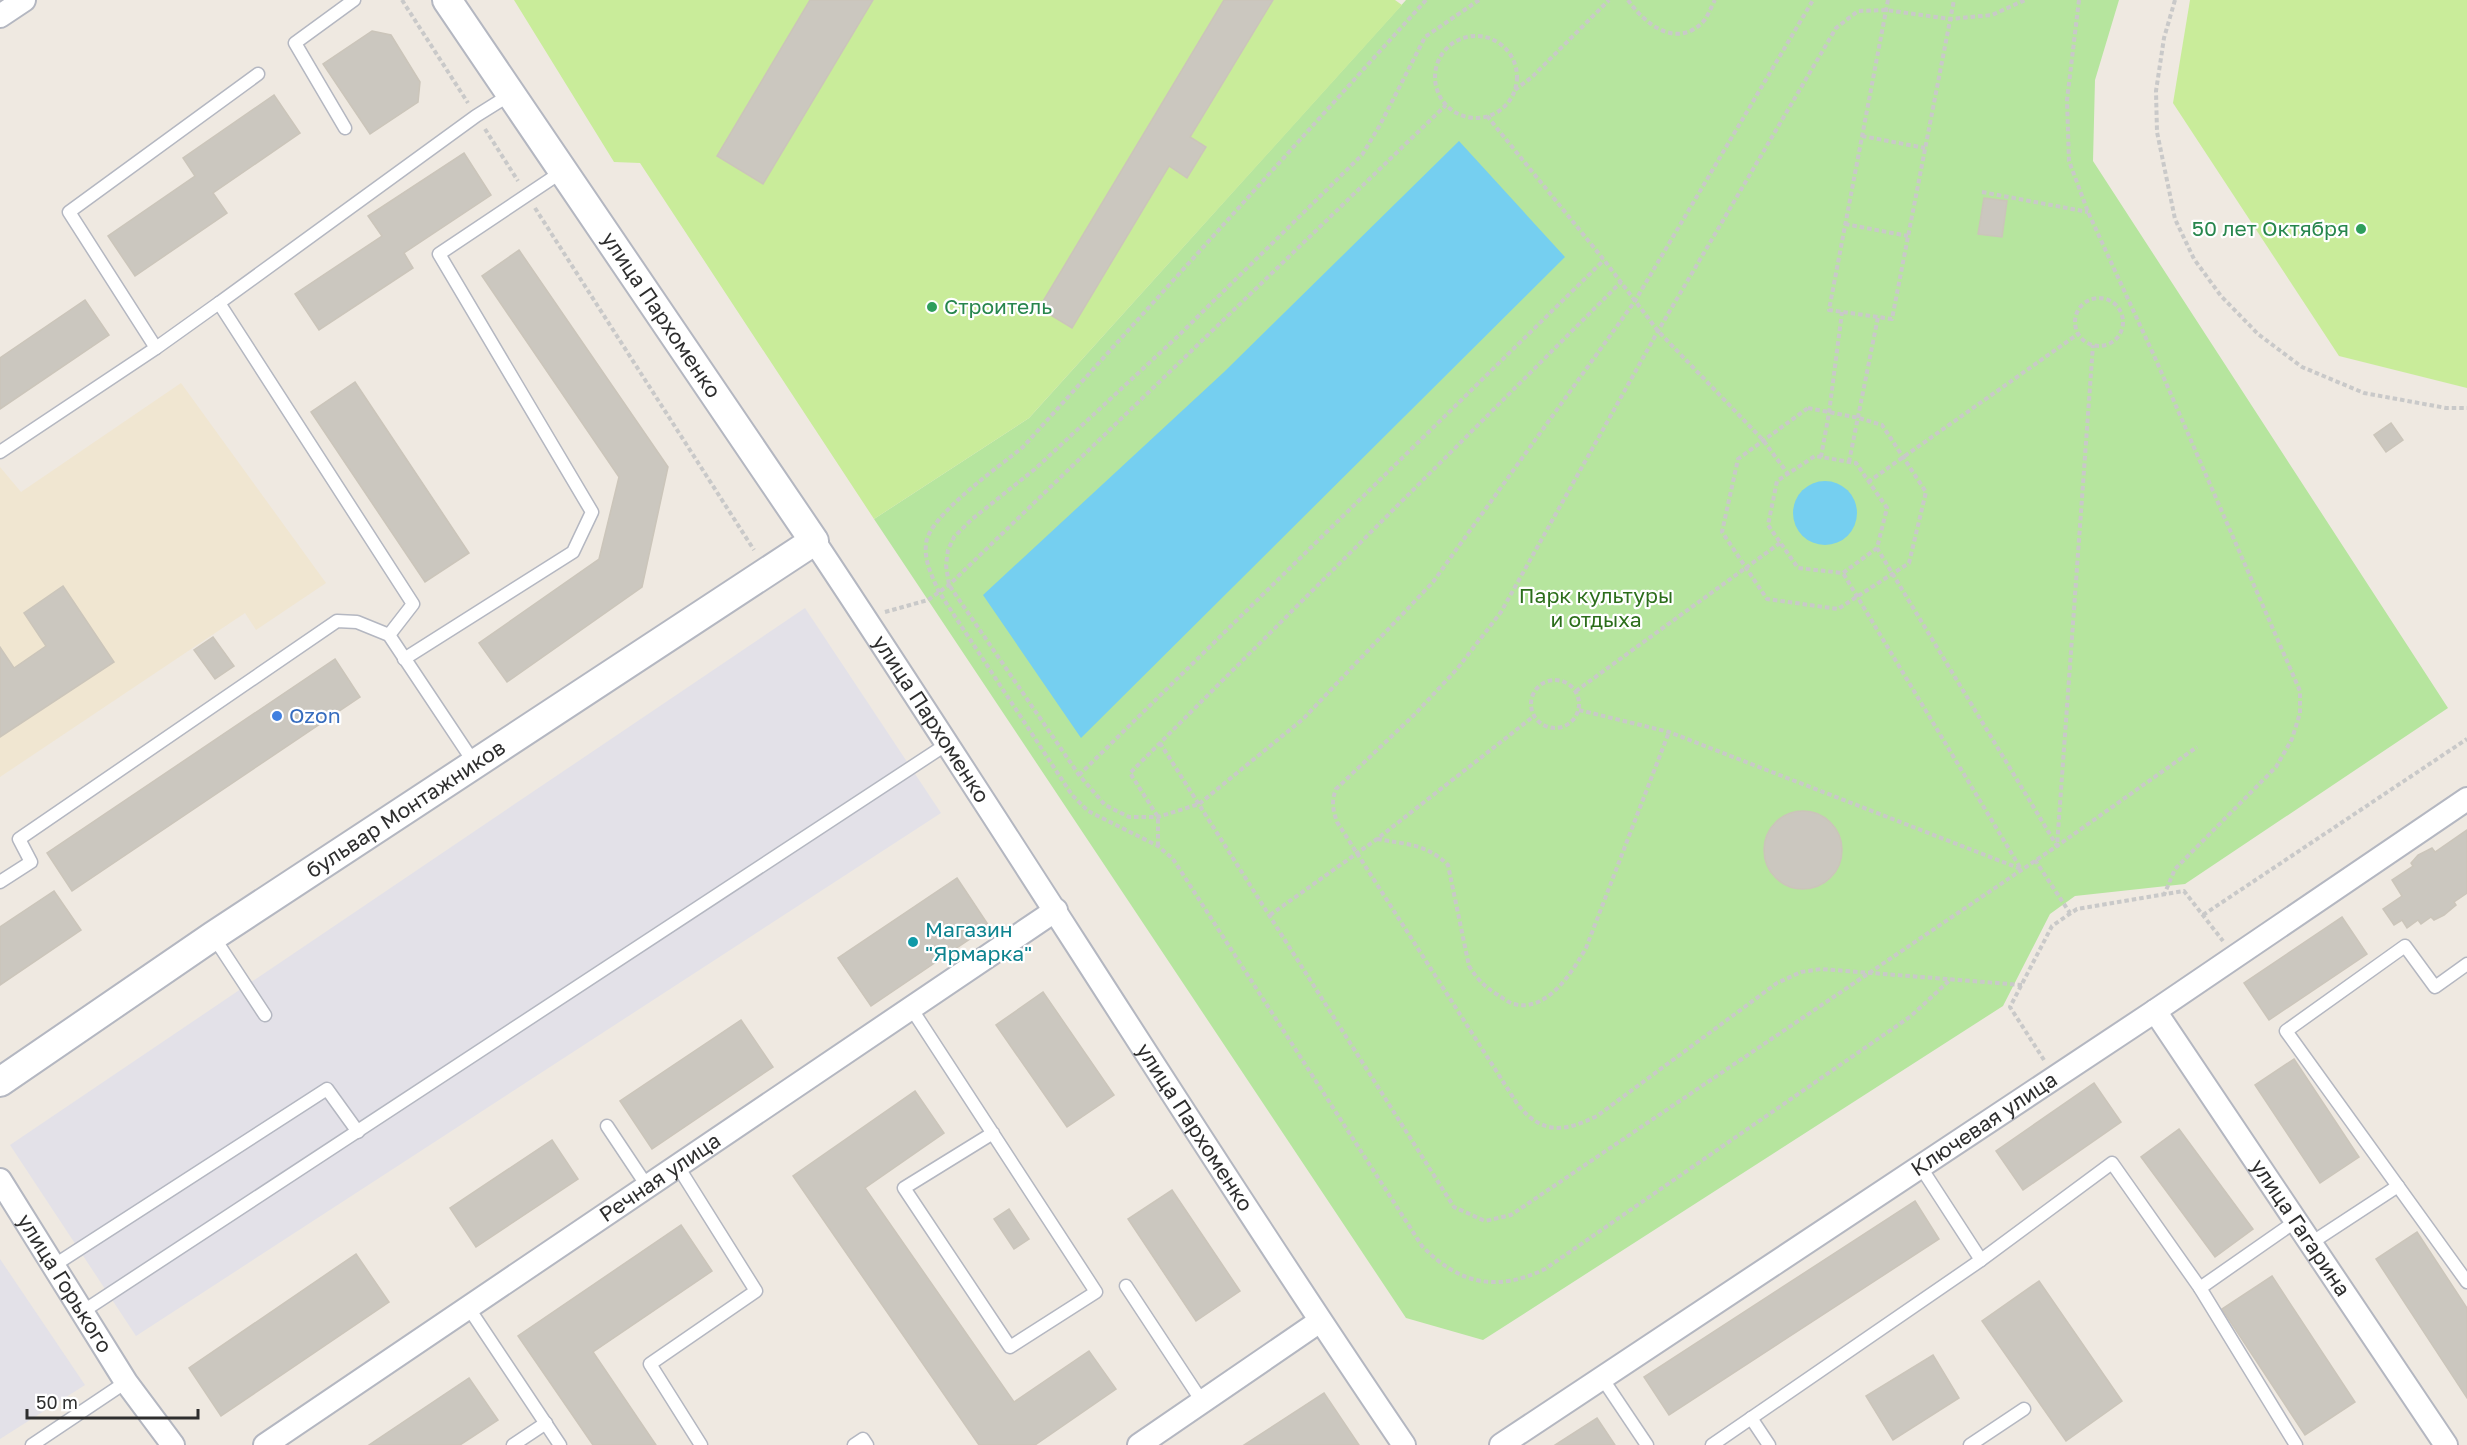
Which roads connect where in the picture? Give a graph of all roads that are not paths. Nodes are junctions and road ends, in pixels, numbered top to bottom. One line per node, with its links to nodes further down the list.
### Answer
1 (24, 0): 4 (street)
2 (354, 0): 7 (lane)
3 (447, 0): 6 (street, улица Пархоменко)
4 (0, 16)
5 (258, 74): 10 (lane)
6 (511, 94): 8 (street, улица Пархоменко); 9 (lane)
7 (345, 128)
8 (563, 171): 12 (street, улица Пархоменко); 14 (lane)
9 (219, 303): 10 (lane); 13 (lane)
10 (156, 348): 11 (lane)
11 (0, 452)
12 (814, 541): 15 (street, улица Пархоменко); 16 (street, бульвар Монтажников)
13 (389, 635): 14 (lane); 18 (lane)
14 (404, 659): 16 (lane)
15 (947, 744): 19 (street, улица Пархоменко); 27 (lane)
16 (475, 764): 20 (street, бульвар Монтажников)
17 (2467, 799): 23 (street, Ключевая улица)
18 (0, 882)
19 (1056, 910): 22 (street, Речная улица); 43 (street, улица Пархоменко)
20 (213, 936): 24 (lane); 25 (street, бульвар Монтажников)
21 (2467, 964): 33 (lane)
22 (911, 1008): 28 (lane); 29 (street, Речная улица)
23 (2155, 1011): 30 (street, Ключевая улица); 34 (street, улица Гагарина)
24 (265, 1015)
25 (0, 1082)
26 (607, 1126): 32 (lane)
27 (357, 1132): 37 (lane); 42 (lane)
28 (993, 1133): 28 (lane)
29 (677, 1165): 32 (street, Речная улица); 55 (lane)
30 (1920, 1166): 36 (lane); 44 (street, Ключевая улица)
31 (0, 1180): 37 (street, улица Горького)
32 (647, 1186): 41 (street, Речная улица)
33 (2398, 1186): 35 (lane); 38 (lane)
34 (2296, 1221): 35 (street, улица Гагарина); 40 (lane)
35 (2311, 1244): 66 (street, улица Гагарина)
36 (1980, 1260): 40 (lane); 48 (lane)
37 (53, 1266): 42 (street, улица Горького)
38 (2467, 1282)
39 (1126, 1286): 46 (lane)
40 (2200, 1288): 65 (lane)
41 (468, 1307): 49 (lane); 52 (street, Речная улица)
42 (82, 1312): 45 (street, улица Горького)
43 (1320, 1321): 46 (street); 59 (street, улица Пархоменко)
44 (1602, 1378): 60 (street, Ключевая улица); 61 (lane)
45 (126, 1382): 50 (lane); 51 (street, улица Горького)
46 (1203, 1403): 58 (street)
47 (2024, 1409): 64 (lane)
48 (1751, 1418): 62 (lane); 63 (lane)
49 (546, 1423): 53 (lane); 54 (lane)
50 (32, 1445)
51 (173, 1445)
52 (265, 1445)
53 (513, 1445)
54 (560, 1445)
55 (701, 1445)
56 (854, 1445): 57 (lane)
57 (867, 1445)
58 (1138, 1445)
59 (1404, 1445)
60 (1502, 1445)
61 (1647, 1445)
62 (1712, 1445)
63 (1769, 1445)
64 (1970, 1445)
65 (2296, 1445)
66 (2446, 1445)

